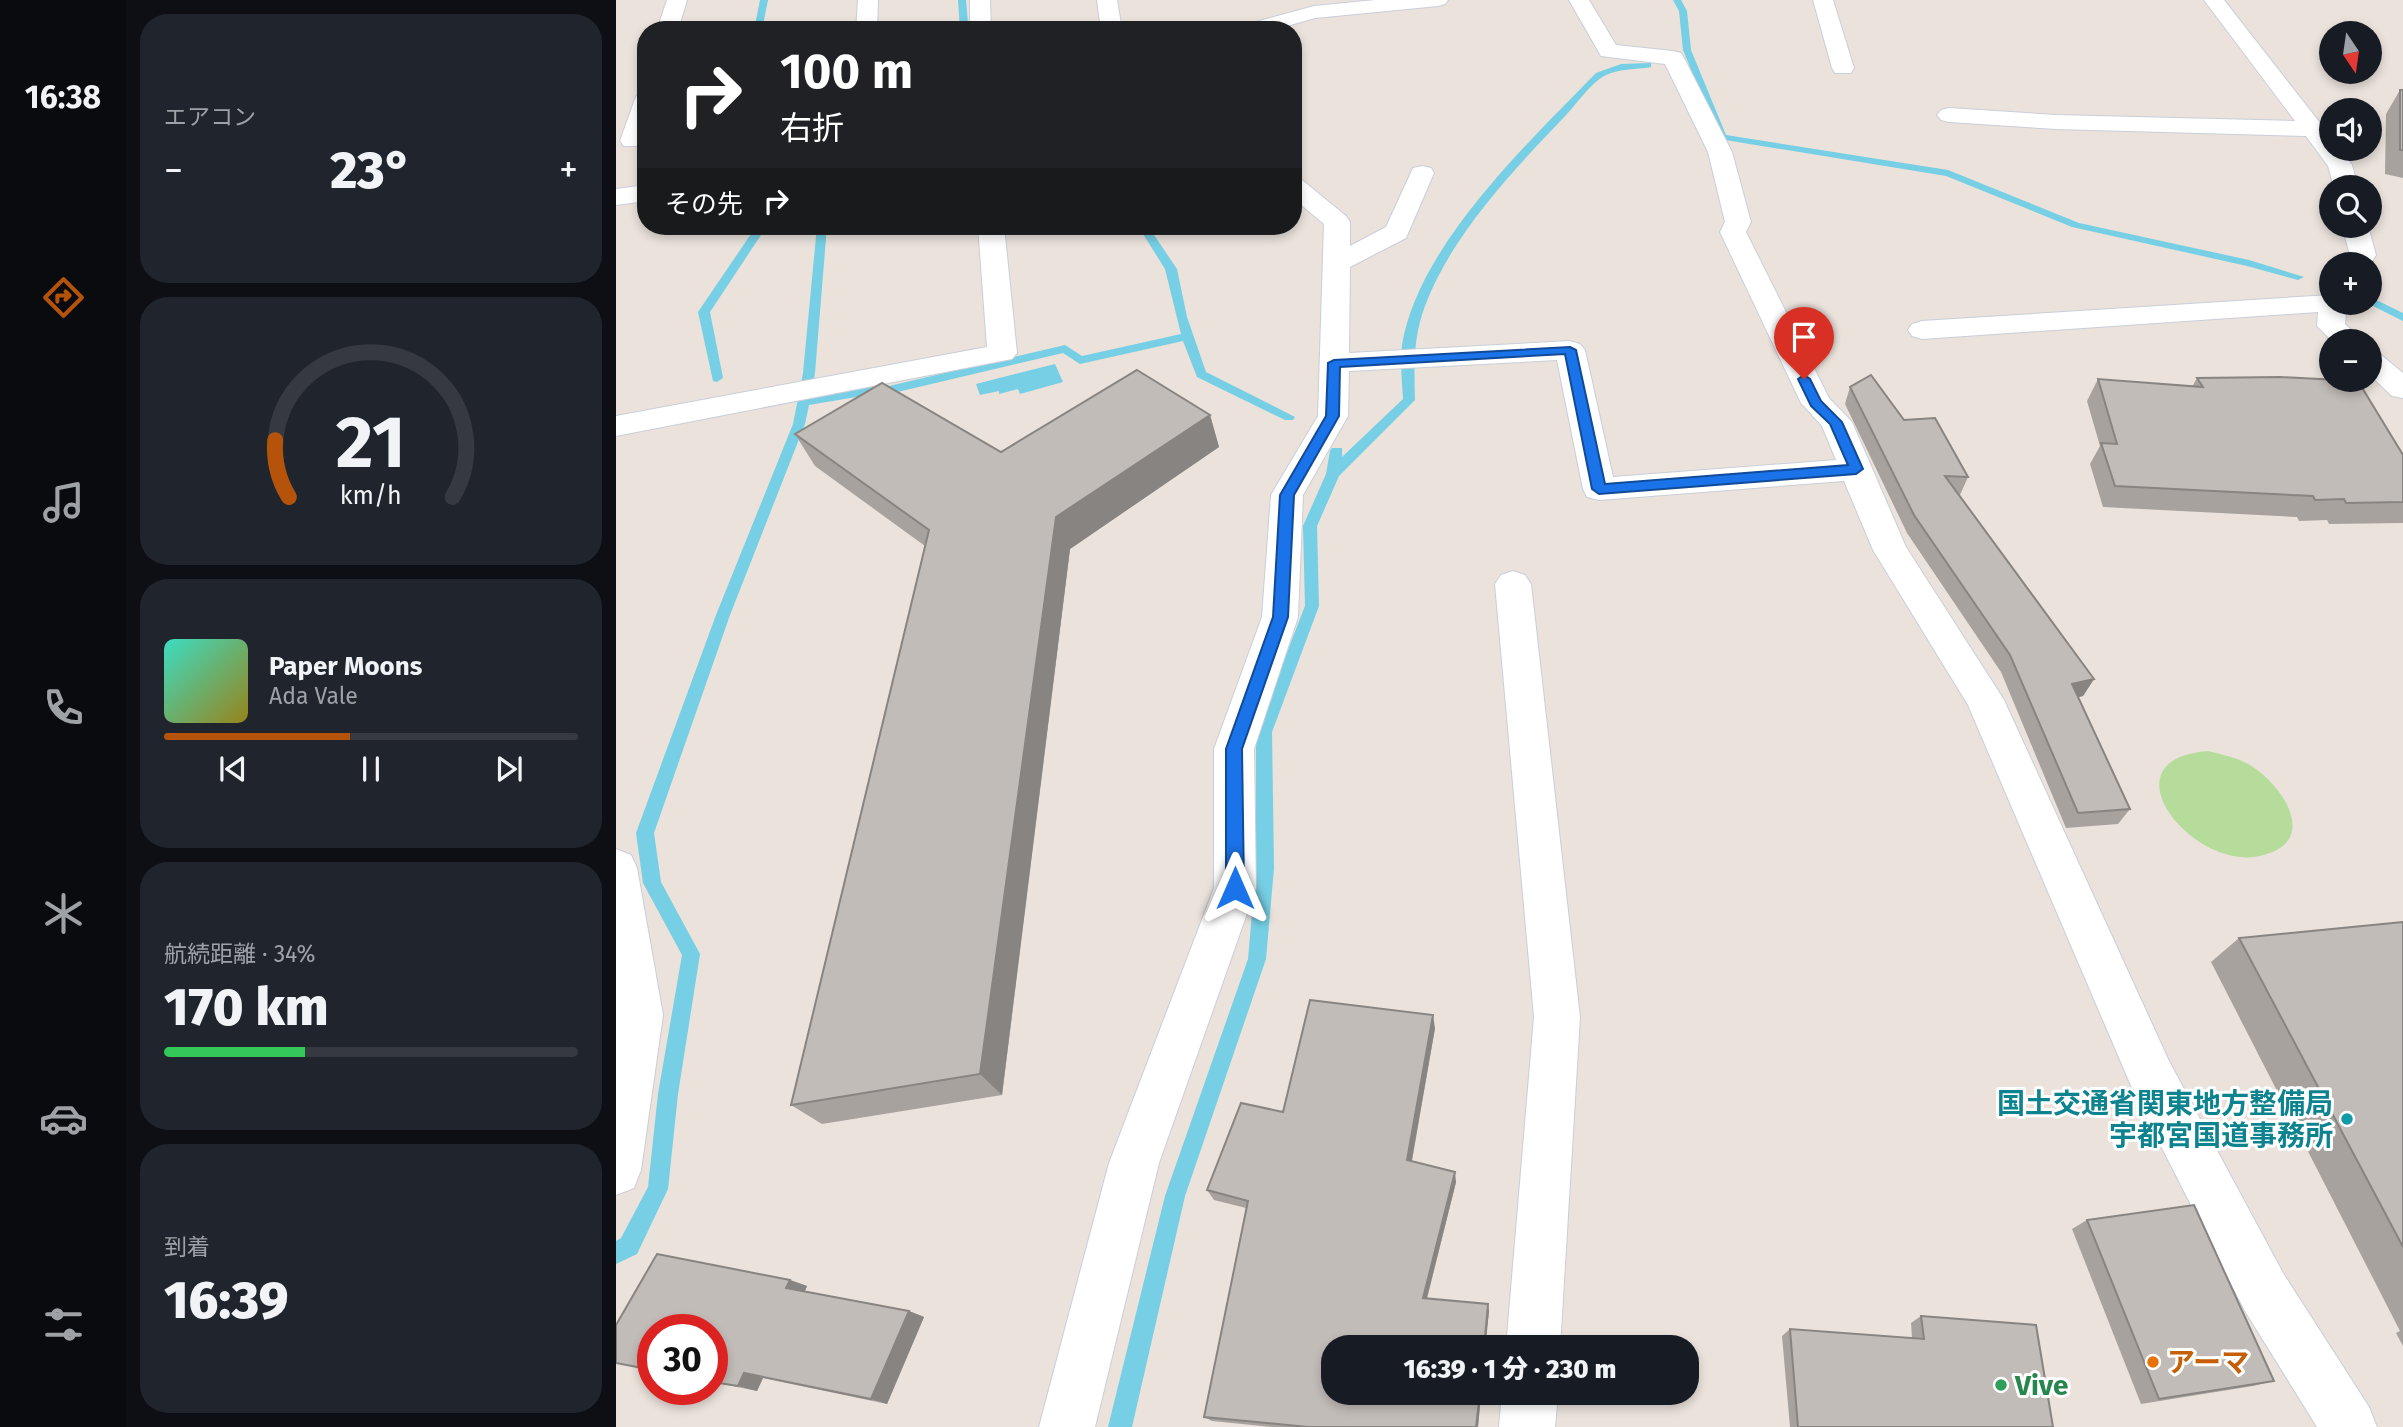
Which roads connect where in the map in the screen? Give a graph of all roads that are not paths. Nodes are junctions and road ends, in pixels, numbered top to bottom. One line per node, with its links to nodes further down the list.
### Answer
1 (677, 0): 9 (street)
2 (868, 0): 10 (street)
3 (980, 0): 11 (street)
4 (1107, 0): 12 (street)
5 (1438, 0): 13 (street)
6 (1578, 0): 32 (street)
7 (1823, 0): 14 (street)
8 (2214, 0): 17 (street)
9 (670, 21)
10 (867, 21)
11 (981, 21)
12 (1110, 21)
13 (1258, 21)
14 (1843, 68)
15 (1949, 115): 17 (street)
16 (637, 126): 18 (street)
17 (2312, 128): 20 (street)
18 (637, 140)
19 (1422, 173): 25 (street)
20 (2343, 175)
21 (1302, 193): 25 (street)
22 (637, 194): 23 (street)
23 (616, 197)
24 (992, 235): 31 (street)
25 (1336, 263): 28 (street)
26 (2319, 304): 27 (street)
27 (1922, 330)
28 (1334, 363): 32 (street); 38 (street)
29 (2382, 371): 30 (street)
30 (2403, 389)
31 (616, 426)
32 (1856, 469): 40 (street)
33 (1513, 584): 36 (street)
34 (616, 868): 35 (street)
35 (616, 1170)
36 (1534, 1335)
37 (1529, 1405): 39 (street)
38 (1067, 1427)
39 (1527, 1427)
40 (2349, 1427)

